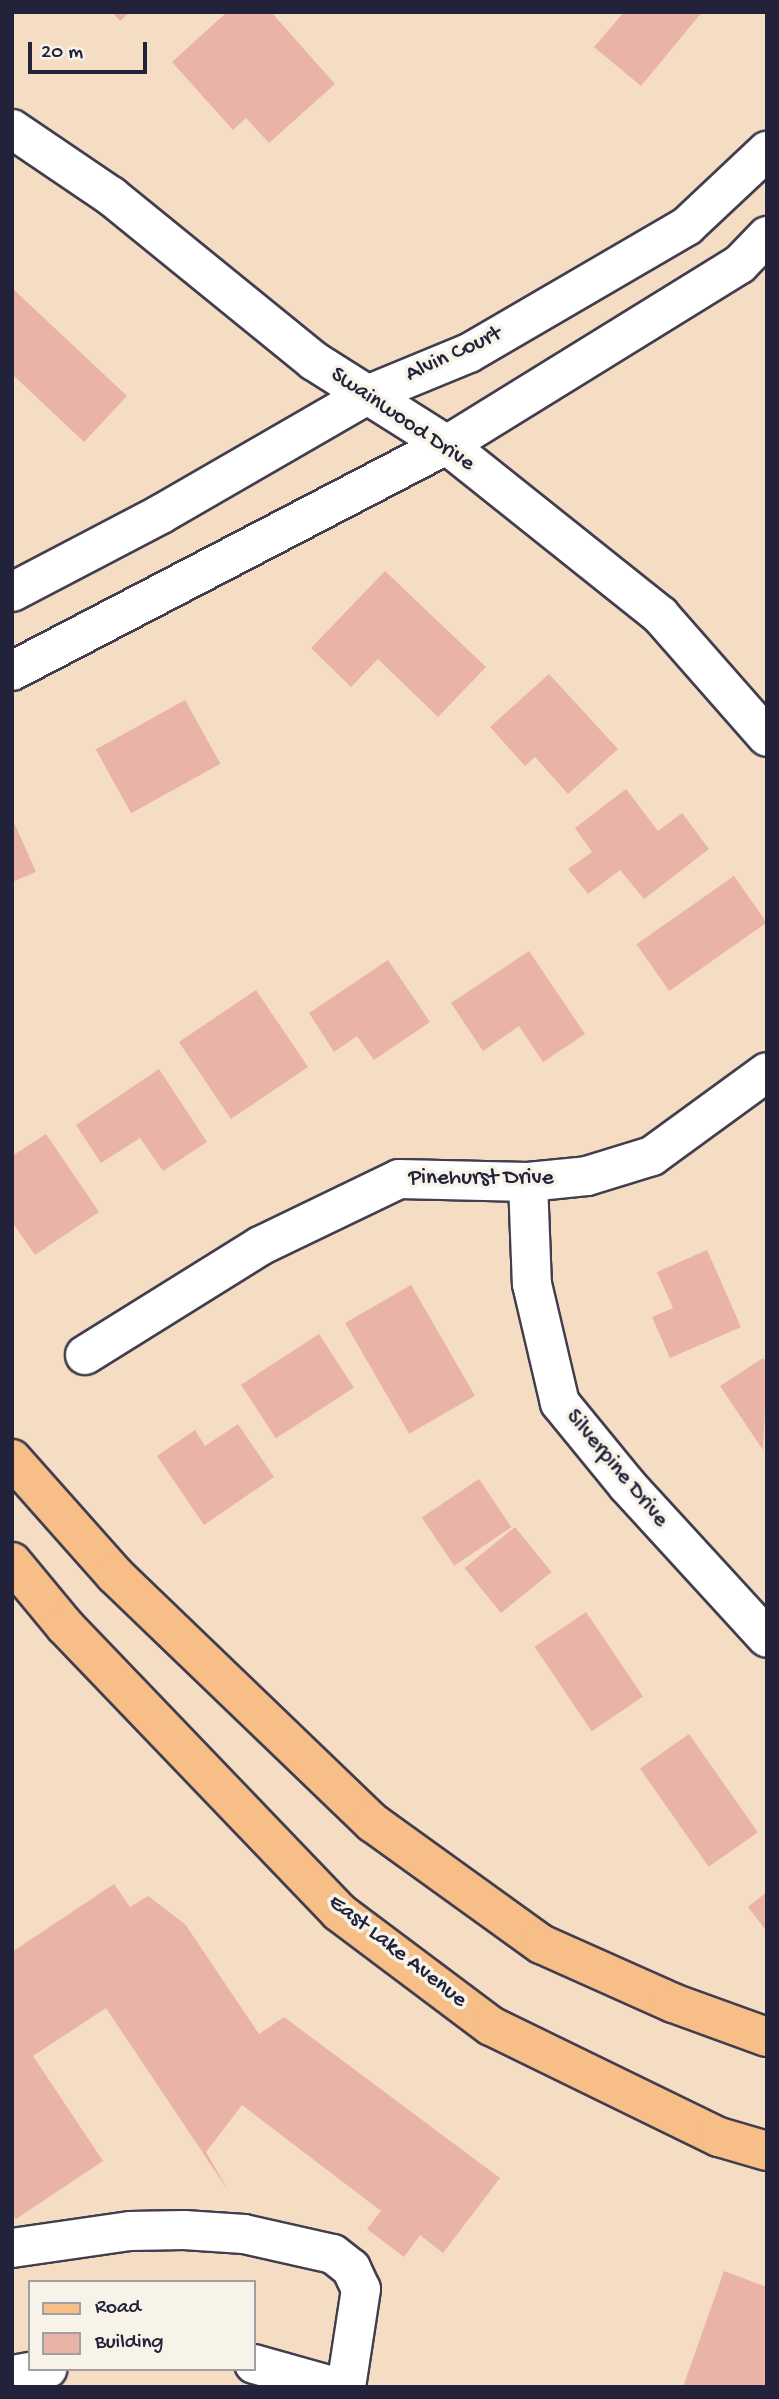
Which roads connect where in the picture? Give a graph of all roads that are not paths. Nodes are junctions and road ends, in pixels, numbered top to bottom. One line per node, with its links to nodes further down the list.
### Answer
1 (12, 129): 4 (street, Swainwood Drive)
2 (767, 151): 4 (street, Alvin Court)
3 (767, 236): 5 (street)
4 (367, 395): 5 (street, Swainwood Drive); 6 (street, Alvin Court)
5 (447, 445): 7 (street); 8 (street, Swainwood Drive)
6 (12, 592)
7 (12, 671)
8 (767, 737)
9 (767, 1072): 10 (street, Pinehurst Drive)
10 (528, 1182): 11 (street, Pinehurst Drive); 14 (street, Silverpine Drive)
11 (85, 1355)
12 (12, 1459): 15 (main road)
13 (12, 1562): 16 (main road, East Lake Avenue)
14 (767, 1638)
15 (767, 2037)
16 (767, 2151)
17 (12, 2248): 22 (street)
18 (256, 2365): 21 (street)
19 (35, 2371): 20 (street)
20 (12, 2375)
21 (336, 2387)
22 (346, 2387)

